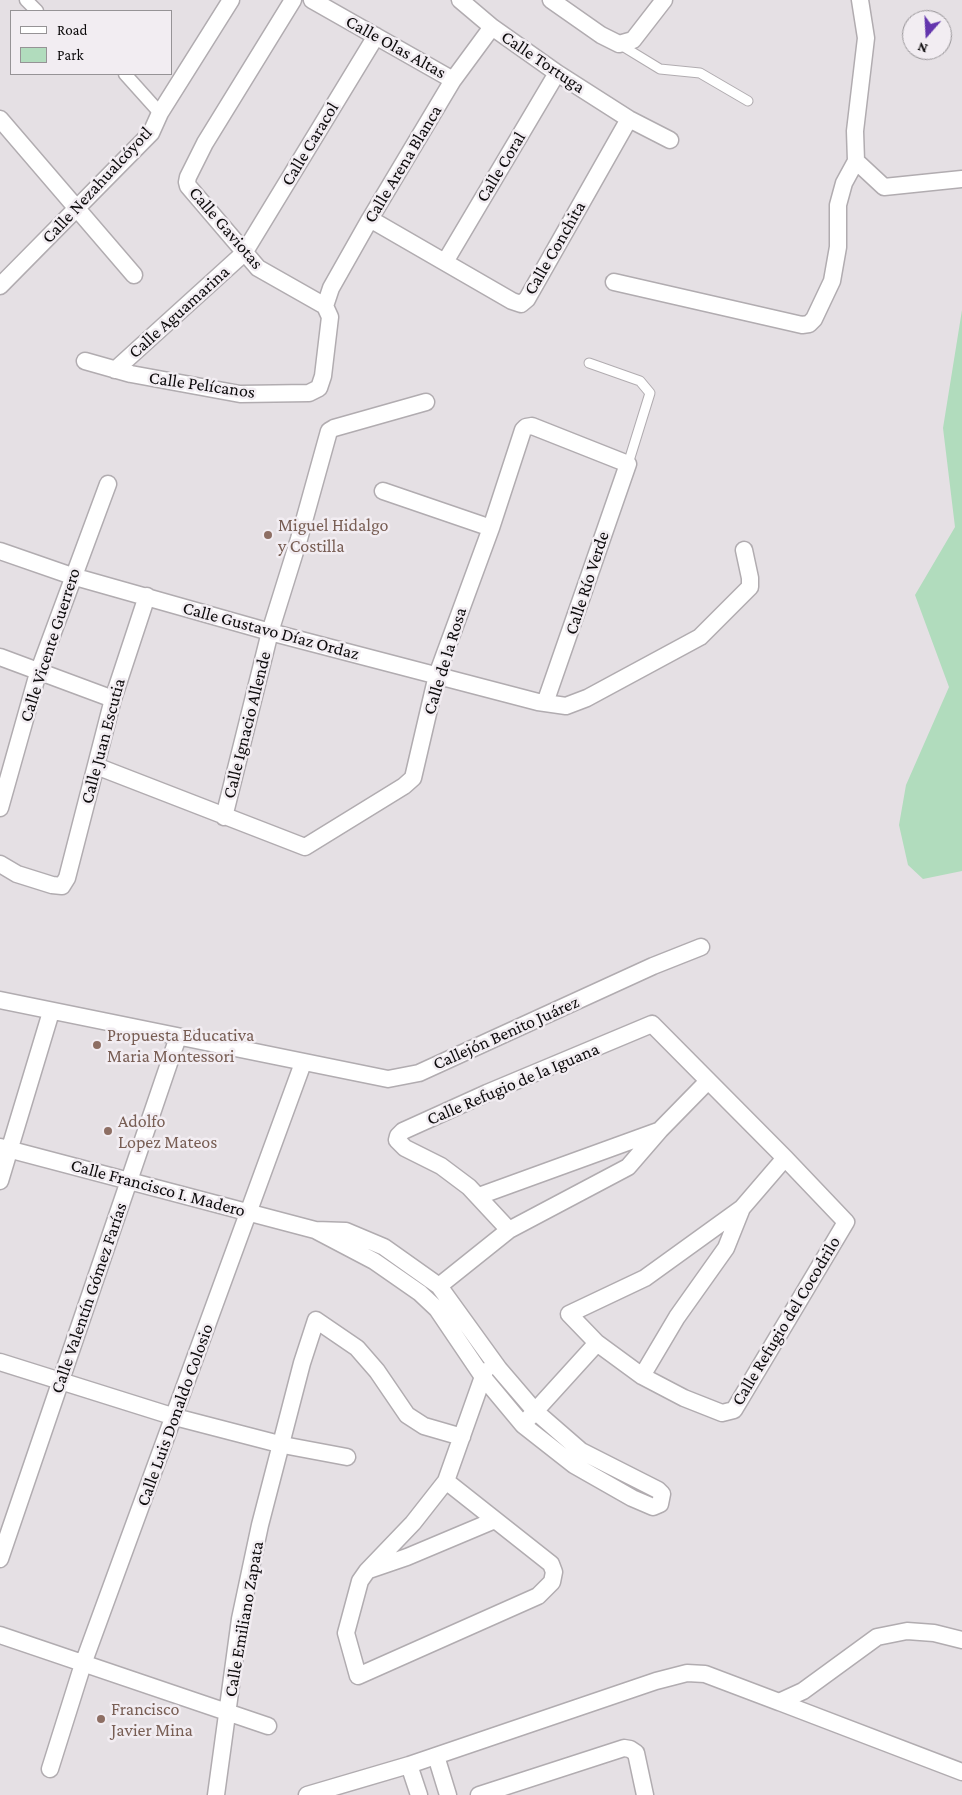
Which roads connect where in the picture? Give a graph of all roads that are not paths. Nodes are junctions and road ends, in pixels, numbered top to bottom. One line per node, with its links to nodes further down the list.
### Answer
1 (26, 0): 9 (street)
2 (231, 0): 17 (street, Calle Nezahualcóyotl)
3 (293, 0): 25 (street, Calle Gaviotas)
4 (312, 0): 11 (street, Calle Olas Altas)
5 (460, 0): 10 (street, Calle Tortuga)
6 (551, 0): 12 (street)
7 (664, 0): 12 (street)
8 (860, 0): 21 (street)
9 (36, 10)
10 (492, 27): 13 (street, Calle Tortuga); 15 (street, Calle Arena Blanca)
11 (376, 36): 15 (street, Calle Olas Altas); 25 (street, Calle Caracol)
12 (619, 44): 16 (lane)
13 (557, 73): 19 (street, Calle Tortuga); 26 (street, Calle Coral)
14 (126, 75): 17 (street)
15 (454, 80): 24 (street, Calle Arena Blanca)
16 (748, 101)
17 (160, 114): 23 (street, Calle Nezahualcóyotl)
18 (0, 119): 23 (street)
19 (629, 119): 20 (street, Calle Tortuga); 26 (street, Calle Conchita)
20 (670, 140)
21 (856, 161): 22 (street); 28 (street)
22 (962, 179)
23 (79, 208): 27 (street); 29 (street, Calle Nezahualcóyotl)
24 (370, 219): 26 (street, Calle Conchita); 30 (street, Calle Arena Blanca)
25 (244, 253): 30 (street, Calle Gaviotas); 33 (street, Calle Aguamarina)
26 (445, 262)
27 (134, 275)
28 (614, 282)
29 (0, 286)
30 (324, 306): 33 (street, Calle Pelícanos)
31 (85, 361): 33 (street, Calle Pelícanos)
32 (589, 363): 35 (lane)
33 (115, 370)
34 (426, 402): 43 (street, Calle Ignacio Allende)
35 (628, 464): 38 (street, Calle de la Rosa); 48 (street, Calle Río Verde)
36 (108, 484): 41 (street, Calle Vicente Guerrero)
37 (382, 492): 38 (street)
38 (490, 528): 46 (street, Calle de la Rosa)
39 (744, 550): 48 (street, Calle Gustavo Díaz Ordaz)
40 (0, 551): 41 (street, Calle Gustavo Díaz Ordaz)
41 (72, 576): 42 (street, Calle Gustavo Díaz Ordaz); 45 (street, Calle Vicente Guerrero)
42 (147, 596): 43 (street, Calle Gustavo Díaz Ordaz); 47 (street, Calle Juan Escutia)
43 (270, 632): 46 (street, Calle Gustavo Díaz Ordaz); 51 (street, Calle Ignacio Allende)
44 (0, 657): 45 (street)
45 (38, 672): 47 (street); 50 (street, Calle Vicente Guerrero)
46 (437, 675): 48 (street, Calle Gustavo Díaz Ordaz); 51 (street, Calle de la Rosa)
47 (113, 699): 49 (street, Calle Juan Escutia)
48 (545, 702)
49 (96, 766): 51 (street); 52 (street, Calle Juan Escutia)
50 (0, 808)
51 (224, 817)
52 (0, 864)
53 (701, 947): 57 (street, Callejón Benito Juárez)
54 (0, 1000): 55 (street, Callejón Benito Juárez)
55 (51, 1012): 56 (street, Callejón Benito Juárez); 61 (street)
56 (178, 1037): 57 (street, Callejón Benito Juárez); 63 (street, Calle Valentín Gómez Farías)
57 (303, 1063): 67 (street, Calle Luis Donaldo Colosio)
58 (708, 1081): 59 (street, Calle Refugio de la Iguana); 60 (street); 65 (street, Calle Refugio de la Iguana)
59 (743, 1116): 62 (street, Calle Refugio del Cocodrilo)
60 (660, 1130): 65 (street); 69 (street)
61 (5, 1148): 63 (street, Calle Francisco I. Madero); 64 (street)
62 (785, 1158): 66 (street, Calle Refugio del Cocodrilo); 74 (street, Calle Refugio del Cocodrilo)
63 (130, 1180): 67 (street, Calle Francisco I. Madero); 76 (street, Calle Valentín Gómez Farías)
64 (0, 1181)
65 (479, 1196): 69 (street, Calle Refugio de la Iguana)
66 (742, 1208): 71 (street, Calle Refugio del Cocodrilo); 74 (street, Calle Refugio del Cocodrilo)
67 (249, 1212): 68 (street, Calle Francisco I. Madero); 78 (street, Calle Luis Donaldo Colosio)
68 (315, 1230): 70 (street, Calle Francisco I. Madero); 75 (street, Calle Francisco I. Madero)
69 (509, 1230): 70 (street)
70 (439, 1286): 72 (street, Calle Francisco I. Madero)
71 (598, 1343): 74 (street, Calle Refugio del Cocodrilo); 77 (street)
72 (491, 1358): 75 (street); 77 (street, Calle Francisco I. Madero)
73 (0, 1362): 76 (street)
74 (642, 1376)
75 (483, 1377): 79 (street, Calle Francisco I. Madero); 80 (street)
76 (60, 1380): 78 (street); 85 (street, Calle Valentín Gómez Farías)
77 (535, 1411): 79 (street); 79 (street, Calle Francisco I. Madero)
78 (175, 1416): 81 (street); 89 (street, Calle Luis Donaldo Colosio)
79 (523, 1424)
80 (462, 1437): 81 (street, Calle Emiliano Zapata); 83 (street)
81 (283, 1445): 82 (street); 91 (street, Calle Emiliano Zapata)
82 (347, 1457)
83 (446, 1481): 84 (street); 86 (street)
84 (495, 1520): 86 (street); 86 (street)
85 (0, 1559)
86 (367, 1571)
87 (0, 1635): 89 (street)
88 (962, 1640): 90 (street)
89 (83, 1664): 91 (street); 95 (street, Calle Luis Donaldo Colosio)
90 (779, 1702): 93 (street); 96 (street)
91 (227, 1714): 92 (street); 97 (street, Calle Emiliano Zapata)
92 (268, 1726)
93 (436, 1756): 94 (street); 100 (street)
94 (409, 1765): 98 (street); 99 (street)
95 (50, 1769)
96 (962, 1772)
97 (216, 1795)
98 (307, 1795)
99 (419, 1795)
100 (448, 1795)
101 (480, 1795): 102 (street)
102 (645, 1795)

